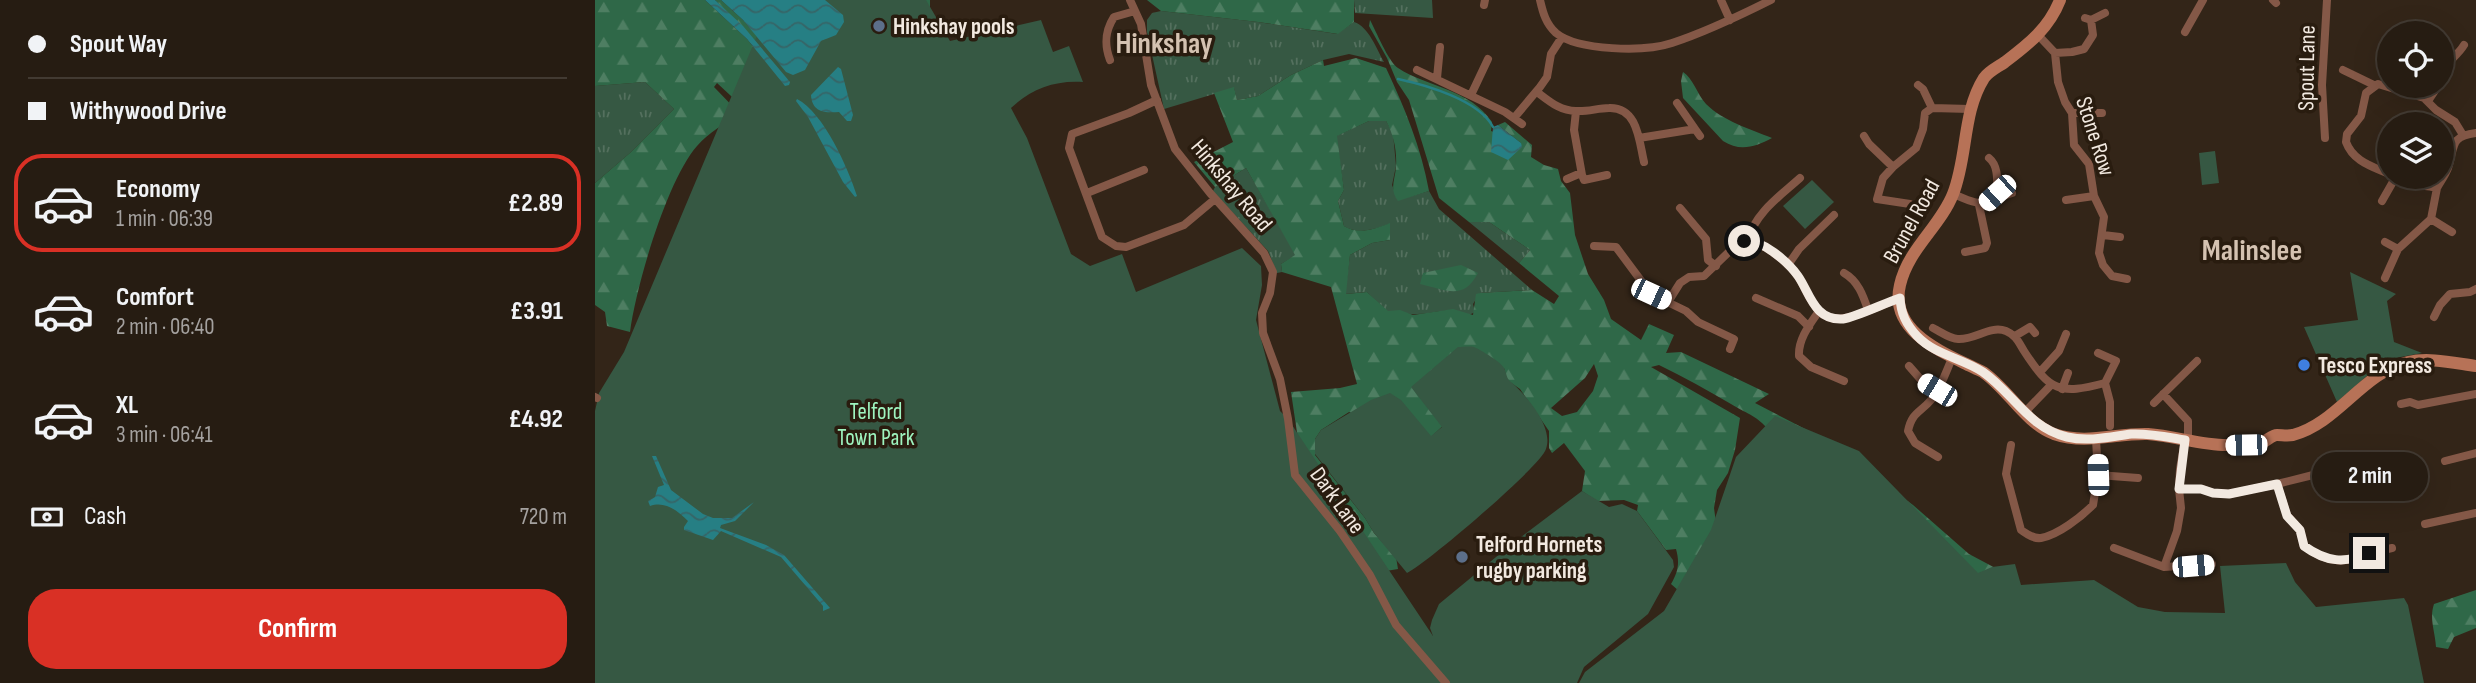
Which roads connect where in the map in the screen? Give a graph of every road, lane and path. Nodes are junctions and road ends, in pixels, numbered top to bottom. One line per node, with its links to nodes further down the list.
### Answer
1 (1130, 0): 8 (street, Hinkshay Road)
2 (1540, 0): 13 (street)
3 (1721, 0): 10 (street)
4 (1771, 0): 10 (street)
5 (2060, 0): 12 (street, Brunel Road)
6 (2203, 0): 11 (street)
7 (2327, 0): 42 (street, Spout Lane)
8 (1135, 11): 18 (street); 28 (street, Hinkshay Road)
9 (2105, 13): 16 (street)
10 (1730, 20): 13 (street)
11 (2185, 33)
12 (2039, 36): 16 (street); 32 (street, Brunel Road)
13 (1562, 37): 25 (street)
14 (2464, 45): 17 (street)
15 (1440, 47): 22 (street)
16 (2055, 53): 34 (street, Stone Row)
17 (2454, 59)
18 (1110, 60)
19 (1474, 62): 26 (street)
20 (1417, 70): 22 (street)
21 (2343, 70): 24 (street)
22 (1437, 78): 26 (street)
23 (1918, 85): 31 (street)
24 (2374, 85): 29 (street); 48 (street)
25 (1537, 92): 33 (street); 36 (street)
26 (1471, 95): 36 (street)
27 (2430, 98): 29 (street)
28 (1157, 100): 55 (street); 60 (street, Hinkshay Road)
29 (2428, 101): 39 (street)
30 (1677, 103): 41 (street)
31 (1931, 108): 32 (street); 46 (street)
32 (1970, 109): 58 (street, Brunel Road)
33 (1576, 111): 41 (street); 49 (street)
34 (2072, 113): 35 (street); 59 (street, Stone Row)
35 (2102, 113)
36 (1514, 118): 37 (street)
37 (1522, 124)
38 (2476, 133): 39 (street)
39 (2463, 135): 43 (street)
40 (1864, 136): 46 (street)
41 (1639, 138): 45 (street)
42 (2325, 138)
43 (2454, 146)
44 (1989, 158): 56 (street)
45 (1644, 162)
46 (1893, 167): 63 (street)
47 (1144, 170): 55 (street)
48 (2377, 170)
49 (1581, 173): 50 (street); 52 (street)
50 (1607, 174)
51 (1800, 178): 71 (street)
52 (1567, 179)
53 (2387, 189): 62 (street)
54 (2437, 189): 67 (street)
55 (1087, 193): 60 (street)
56 (1997, 193): 57 (street); 64 (street)
57 (2012, 193)
58 (1953, 194): 64 (street); 84 (street, Brunel Road)
59 (2094, 196): 61 (street); 69 (street, Stone Row)
60 (1215, 199): 78 (street, Hinkshay Road)
61 (2066, 200)
62 (2382, 201)
63 (1910, 204)
64 (1979, 205): 75 (street)
65 (1680, 208): 77 (street)
66 (1834, 215): 76 (street)
67 (2431, 219): 68 (street); 74 (street)
68 (2452, 232)
69 (2103, 235): 70 (street); 81 (street, Stone Row)
70 (2120, 237)
71 (1748, 240): 76 (street); 77 (street)
72 (2385, 242): 74 (street)
73 (1594, 246): 85 (street)
74 (2398, 249): 80 (street)
75 (1965, 252)
76 (1788, 265): 87 (street)
77 (1716, 266): 85 (street)
78 (1273, 272): 130 (street, Dark Lane)
79 (1844, 273): 86 (street)
80 (2385, 278)
81 (2127, 279)
82 (2476, 289): 88 (street)
83 (1756, 298): 89 (street)
84 (1900, 298): 86 (street); 96 (street, Brunel Road)
85 (1668, 302): 94 (street)
86 (1868, 310): 87 (street)
87 (1819, 311): 89 (street)
88 (2434, 317)
89 (1809, 327): 102 (street)
90 (1933, 328): 93 (street)
91 (2035, 333): 93 (street)
92 (2066, 334): 100 (street)
93 (2015, 336): 100 (street)
94 (1730, 349)
95 (2098, 352): 103 (street)
96 (1952, 358): 106 (street); 111 (street, Brunel Road)
97 (2197, 361): 107 (street)
98 (1909, 366): 106 (street)
99 (2476, 366): 114 (street, Brunel Road)
100 (2039, 372): 104 (street)
101 (2068, 373): 105 (street)
102 (1844, 382)
103 (2105, 383): 105 (street); 112 (street)
104 (2051, 385): 105 (street); 111 (street)
105 (2062, 389)
106 (1937, 390): 117 (street)
107 (2163, 394): 109 (street); 114 (street)
108 (2476, 394): 110 (street)
109 (2154, 403)
110 (2401, 404)
111 (2024, 413): 113 (street, Brunel Road)
112 (2110, 426)
113 (2096, 439): 114 (street, Brunel Road); 120 (street)
114 (2186, 440): 123 (street)
115 (2011, 445): 120 (street)
116 (2476, 453): 119 (street)
117 (1938, 457)
118 (2371, 457): 122 (street)
119 (2445, 461)
120 (2098, 475): 121 (street)
121 (2138, 478)
122 (2277, 484): 123 (street); 127 (street)
123 (2179, 489): 129 (street)
124 (2476, 513): 125 (street)
125 (2425, 524)
126 (2114, 548): 129 (street)
127 (2392, 548)
128 (2211, 564): 129 (street)
129 (2164, 567)
130 (1447, 683)

